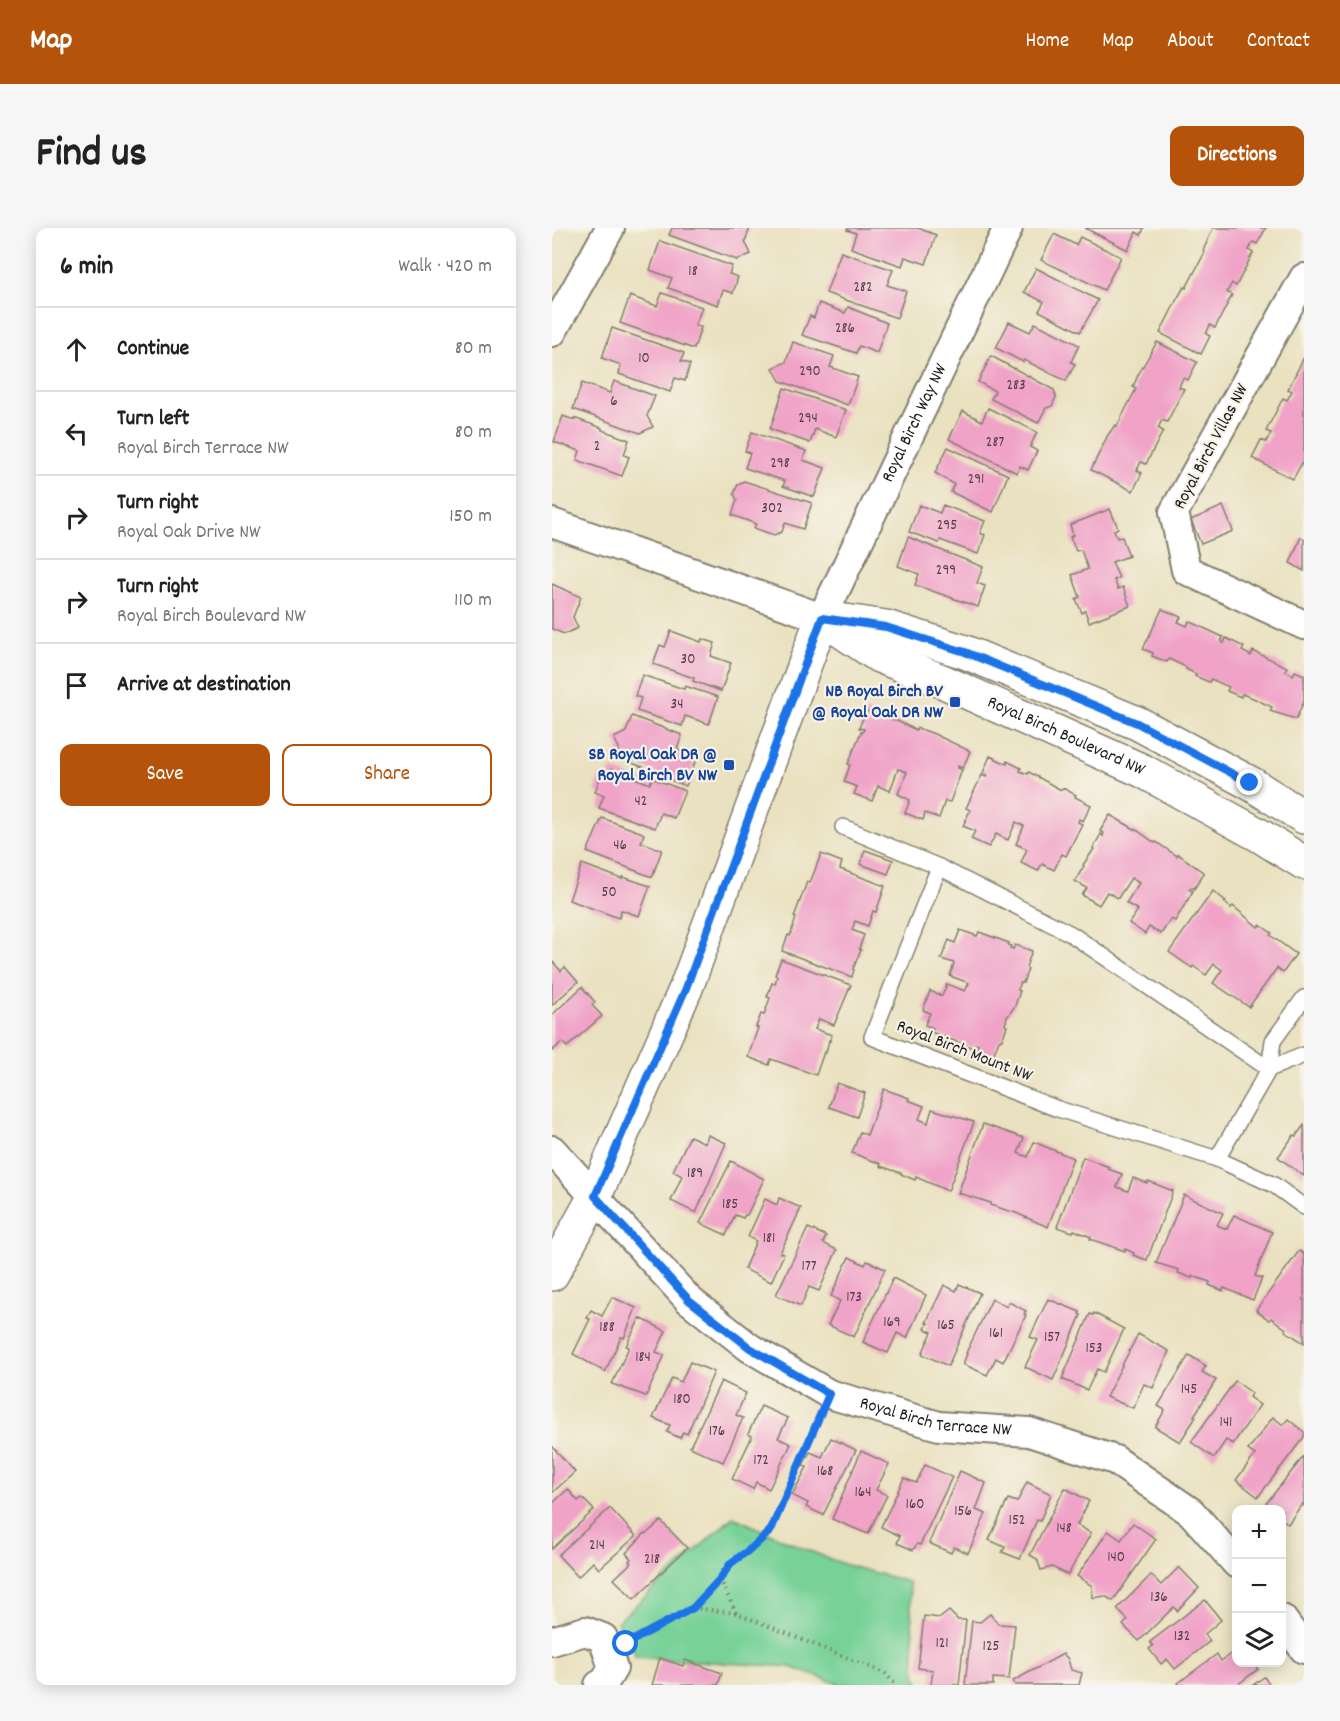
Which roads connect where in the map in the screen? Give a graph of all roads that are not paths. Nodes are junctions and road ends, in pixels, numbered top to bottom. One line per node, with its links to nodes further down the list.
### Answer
1 (610, 228): 4 (street)
2 (1008, 228): 6 (street, Royal Birch Way NW)
3 (1304, 278): 7 (street, Royal Birch Villas NW)
4 (552, 332)
5 (552, 523): 6 (street, Royal Birch Boulevard NW)
6 (822, 618): 8 (street, Royal Birch Boulevard NW); 10 (street, Royal Birch Boulevard NW); 17 (street)
7 (1304, 625)
8 (1304, 817)
9 (843, 827): 11 (lane)
10 (1304, 863)
11 (939, 867): 14 (lane); 16 (lane, Royal Birch Mount NW)
12 (1304, 998): 14 (lane)
13 (1304, 1055): 14 (lane)
14 (1269, 1069): 16 (lane)
15 (552, 1150): 17 (street, Royal Birch Terrace NW)
16 (1217, 1159): 18 (lane, Royal Birch Mount NW)
17 (595, 1196): 19 (street); 20 (street, Royal Birch Terrace NW)
18 (1304, 1207)
19 (552, 1274)
20 (1232, 1559)
21 (1286, 1626): 23 (street)
22 (552, 1641): 24 (street)
23 (1304, 1649)
24 (598, 1685)

